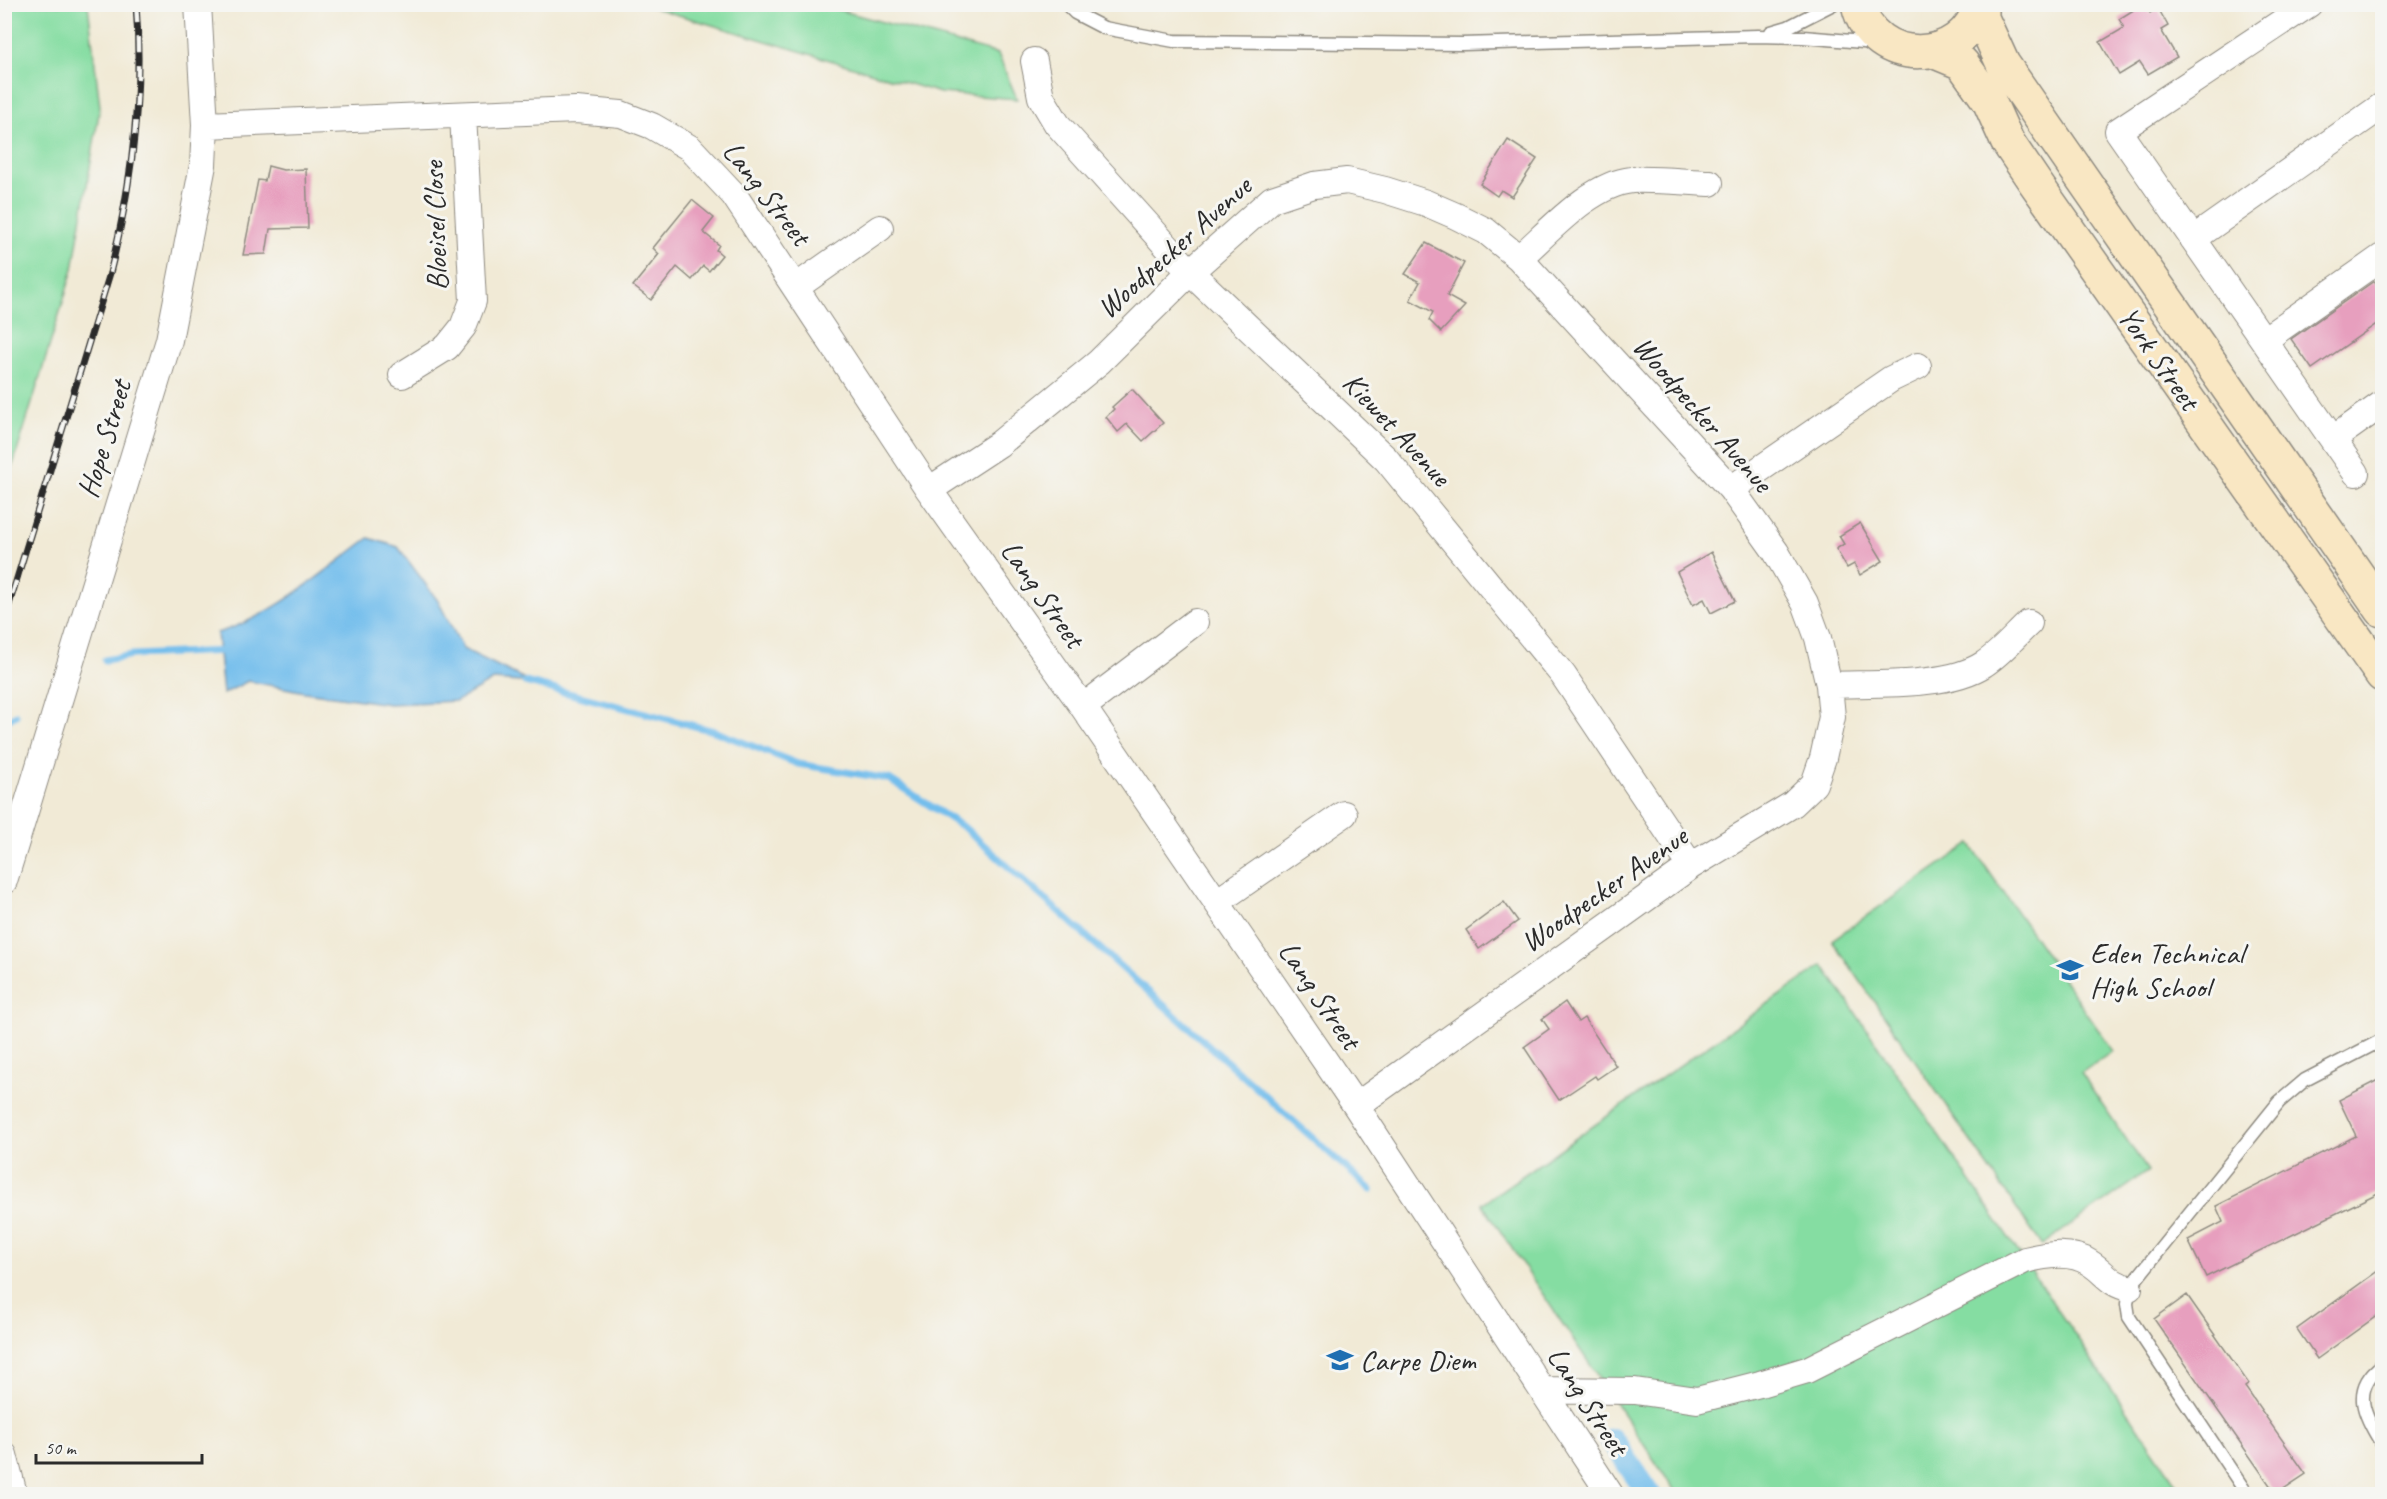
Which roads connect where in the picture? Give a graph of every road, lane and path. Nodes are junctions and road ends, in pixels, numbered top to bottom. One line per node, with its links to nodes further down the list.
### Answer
1 (198, 4): 13 (street, Hope Street)
2 (1066, 4): 7 (lane)
3 (1833, 4): 7 (lane)
4 (1858, 4): 8 (main road, York Street)
5 (1981, 4): 9 (main road, York Street); 29 (main road, York Street)
6 (2309, 4): 16 (street)
7 (1758, 36): 8 (lane)
8 (1887, 44): 9 (main road, York Street)
9 (1933, 51): 32 (main road, York Street)
10 (1034, 61): 19 (street, Kiewet Avenue)
11 (2382, 106): 16 (street)
12 (463, 115): 13 (street, Lang Street); 20 (street, Lang Street); 23 (street, Bloeisel Close)
13 (205, 125): 37 (street, Hope Street)
14 (1710, 183): 18 (street)
15 (880, 228): 20 (street)
16 (2193, 239): 21 (street)
17 (2382, 257): 21 (street)
18 (1519, 258): 19 (street, Woodpecker Avenue); 27 (street, Woodpecker Avenue)
19 (1190, 272): 28 (street, Woodpecker Avenue); 36 (street, Kiewet Avenue)
20 (796, 287): 28 (street, Lang Street)
21 (2264, 340): 25 (street)
22 (1918, 366): 27 (street)
23 (402, 375)
24 (2382, 404): 25 (street)
25 (2333, 439): 26 (street)
26 (2356, 472)
27 (1731, 489): 33 (street, Woodpecker Avenue)
28 (929, 490): 34 (street, Lang Street)
29 (2382, 610)
30 (1195, 622): 34 (street)
31 (2029, 623): 33 (street)
32 (2382, 675)
33 (1829, 685): 36 (street, Woodpecker Avenue)
34 (1083, 707): 38 (street, Lang Street)
35 (1344, 814): 38 (street)
36 (1691, 866): 40 (street, Woodpecker Avenue)
37 (4, 881)
38 (1217, 902): 40 (street, Lang Street)
39 (2382, 1040): 41 (lane)
40 (1356, 1106): 43 (street, Lang Street)
41 (2129, 1288): 43 (street); 48 (lane)
42 (2382, 1365): 44 (lane)
43 (1542, 1390): 47 (street, Lang Street)
44 (2382, 1444)
45 (4, 1455): 46 (street)
46 (14, 1494)
47 (1610, 1494)
48 (2247, 1494)

